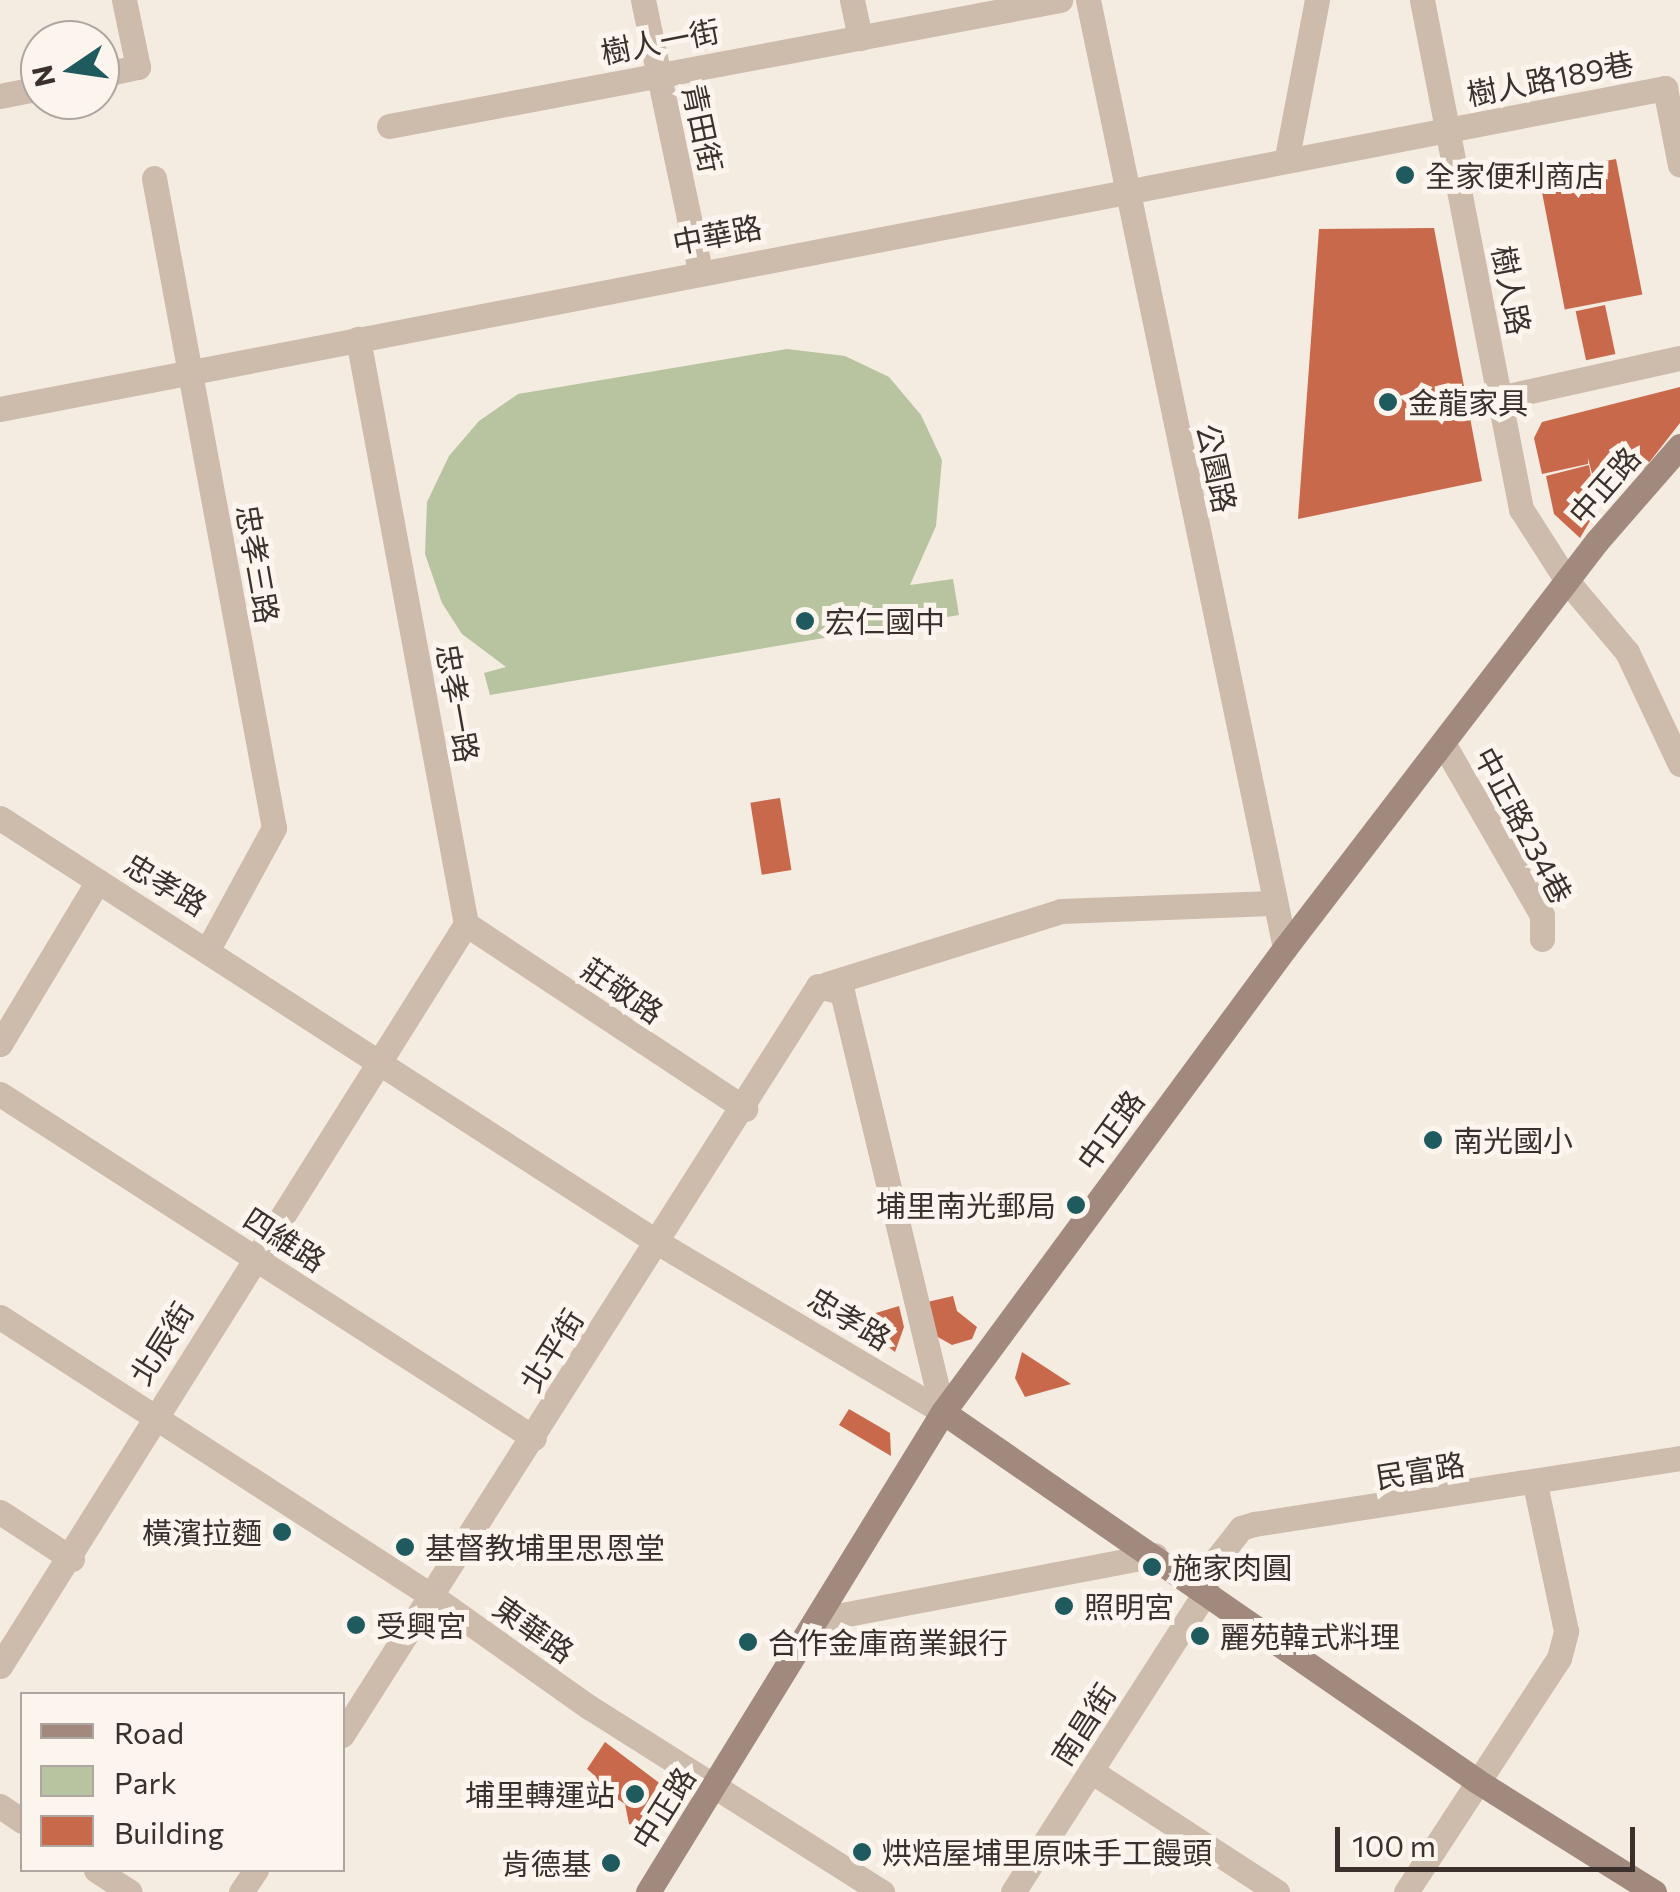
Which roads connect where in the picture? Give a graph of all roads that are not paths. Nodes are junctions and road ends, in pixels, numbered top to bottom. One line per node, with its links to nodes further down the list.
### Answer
1 (124, 0): 9 (street)
2 (643, 0): 10 (street, 青田街)
3 (852, 0): 8 (street)
4 (1088, 0): 16 (street, 公園路)
5 (1317, 0): 13 (street)
6 (1422, 0): 12 (street, 樹人路)
7 (1043, 1): 8 (street, 樹人一街)
8 (860, 38): 10 (street, 樹人一街)
9 (120, 70)
10 (659, 74): 11 (street, 樹人一街); 17 (street, 青田街)
11 (389, 126)
12 (1448, 132): 13 (street, 中華路); 14 (street, 樹人路189巷); 21 (street, 樹人路)
13 (1287, 157): 16 (street, 中華路)
14 (1680, 165)
15 (154, 178): 20 (street, 忠孝三路)
16 (1127, 189): 17 (street, 中華路); 29 (street, 公園路)
17 (700, 270): 18 (street, 中華路)
18 (358, 339): 20 (street, 中華路); 30 (street, 忠孝一路)
19 (1680, 358): 21 (street)
20 (190, 370): 22 (street, 中華路); 32 (street, 忠孝三路)
21 (1500, 398): 24 (street, 樹人路)
22 (0, 409)
23 (1680, 446): 24 (main road, 中正路)
24 (1568, 581): 25 (main road, 中正路); 26 (street, 樹人路)
25 (1443, 743): 31 (street, 中正路234巷); 33 (main road, 中正路)
26 (1680, 764)
27 (0, 818): 28 (street, 忠孝路)
28 (98, 881): 32 (street, 忠孝路); 35 (street)
29 (1273, 903): 33 (street, 公園路); 34 (street)
30 (466, 924): 36 (street); 38 (street, 莊敬路)
31 (1542, 939)
32 (209, 947): 36 (street, 忠孝路)
33 (1285, 948): 42 (main road, 中正路)
34 (821, 991): 38 (street, 北平街); 42 (street)
35 (0, 1044)
36 (379, 1056): 39 (street, 忠孝路); 40 (street, 北辰街)
37 (0, 1094): 40 (street, 四維路)
38 (745, 1109): 39 (street, 北平街)
39 (658, 1242): 42 (street, 忠孝路); 44 (street, 北平街)
40 (254, 1257): 43 (street, 北辰街); 44 (street, 四維路)
41 (0, 1317): 43 (street, 東華路)
42 (943, 1412): 48 (main road, 忠孝路); 52 (main road, 中正路)
43 (155, 1414): 49 (street, 北辰街); 51 (street, 東華路)
44 (534, 1438): 51 (street, 北平街)
45 (1680, 1458): 46 (street, 民富路)
46 (1535, 1484): 50 (street, 民富路); 56 (street)
47 (0, 1512): 49 (street)
48 (1155, 1556): 50 (main road, 忠孝路); 52 (street)
49 (72, 1560): 53 (street, 北辰街)
50 (1202, 1587): 55 (street, 南昌街); 56 (main road, 忠孝路)
51 (432, 1596): 54 (street, 北平街); 57 (street, 東華路)
52 (821, 1619): 57 (main road, 中正路)
53 (0, 1666)
54 (345, 1730)
55 (1091, 1771): 62 (street, 南昌街); 63 (street)
56 (1476, 1782): 64 (street); 65 (main road, 忠孝路)
57 (715, 1786): 60 (main road, 中正路); 61 (street, 東華路)
58 (99, 1872): 59 (street)
59 (130, 1892)
60 (648, 1892)
61 (882, 1892)
62 (1012, 1892)
63 (1276, 1892)
64 (1406, 1892)
65 (1654, 1892)

